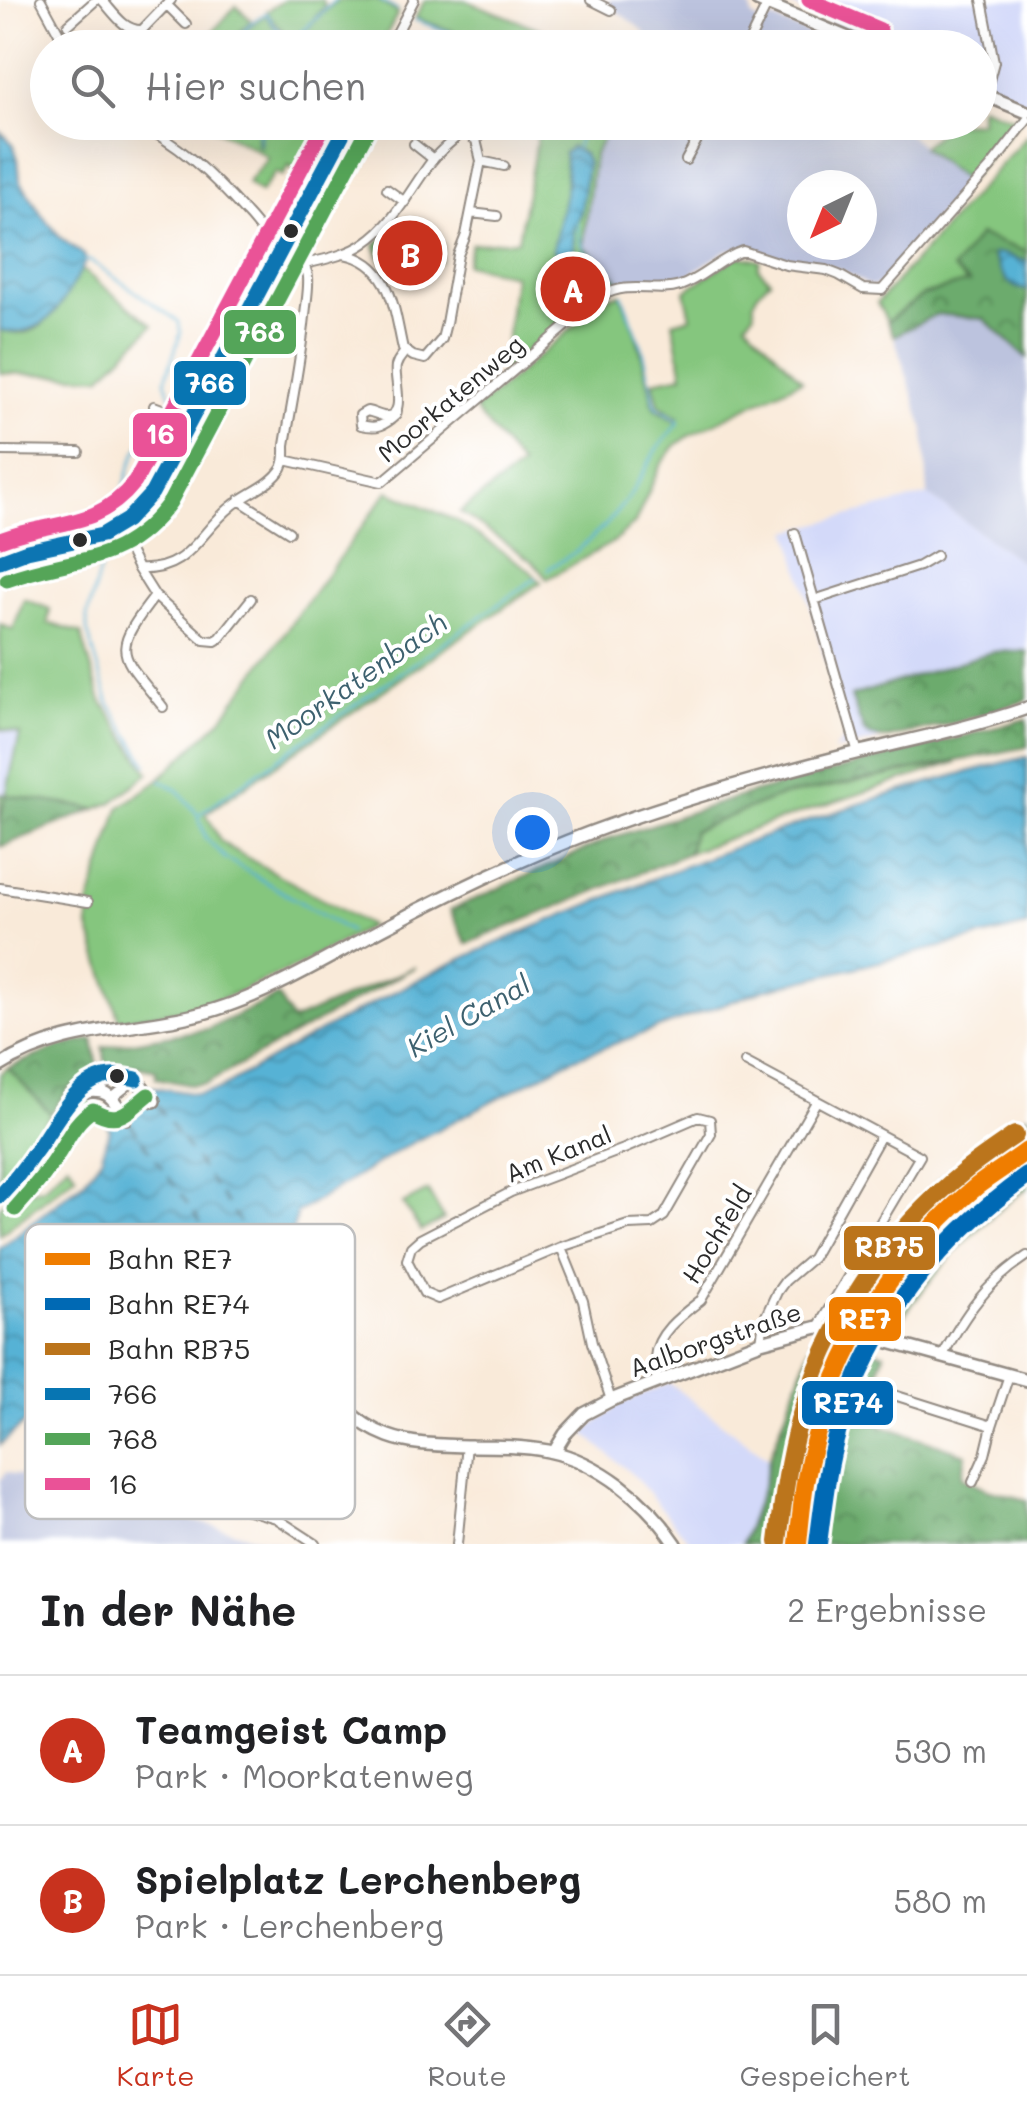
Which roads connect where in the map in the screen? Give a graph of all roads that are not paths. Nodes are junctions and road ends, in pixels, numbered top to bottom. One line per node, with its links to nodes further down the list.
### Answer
1 (41, 0): 11 (street)
2 (99, 0): 10 (street); 12 (street)
3 (414, 0): 13 (street)
4 (592, 0): 8 (street)
5 (982, 0): 16 (street)
6 (169, 2): 9 (street); 12 (street)
7 (762, 2): 14 (street); 15 (main road)
8 (611, 10)
9 (186, 24)
10 (68, 25)
11 (57, 30)
12 (142, 30)
13 (398, 30)
14 (752, 30)
15 (829, 30)
16 (988, 30)
17 (997, 100): 18 (main road)
18 (1027, 112)
19 (1027, 120): 43 (street, Moorkatenweg)
20 (166, 140): 34 (street)
21 (338, 140): 34 (street)
22 (454, 140): 26 (street)
23 (476, 140): 28 (street)
24 (697, 140): 27 (street)
25 (414, 144): 26 (street)
26 (433, 159): 31 (street)
27 (686, 160)
28 (481, 161): 29 (street); 32 (street)
29 (504, 166)
30 (387, 189): 31 (street)
31 (404, 202): 35 (street)
32 (470, 213): 33 (street); 37 (street)
33 (496, 216)
34 (280, 250): 36 (street); 40 (street)
35 (344, 254): 36 (street); 37 (street)
36 (305, 264): 43 (street)
37 (405, 352): 39 (street)
38 (154, 406): 40 (street)
39 (397, 410): 39 (street)
40 (180, 419): 45 (street)
41 (0, 450): 42 (street)
42 (79, 452)
43 (285, 460): 44 (street)
44 (239, 500): 46 (street); 50 (street)
45 (118, 529): 49 (street); 50 (street)
46 (289, 532)
47 (795, 533): 53 (street)
48 (936, 556): 53 (street)
49 (0, 562)
50 (138, 569): 51 (street)
51 (155, 596): 52 (street); 54 (street)
52 (251, 599)
53 (814, 600): 56 (street)
54 (163, 707)
55 (1027, 708): 56 (main road)
56 (858, 753): 60 (main road)
57 (0, 888): 58 (street)
58 (88, 902)
59 (745, 1062): 64 (street)
60 (0, 1066)
61 (136, 1079): 62 (main road); 63 (main road); 65 (street)
62 (78, 1094): 65 (main road); 67 (main road)
63 (150, 1096)
64 (816, 1102): 66 (street); 75 (street, Hochfeld)
65 (120, 1108)
66 (880, 1137): 70 (street); 71 (street)
67 (0, 1196)
68 (561, 1247): 68 (street, Am Kanal); 77 (street)
69 (1027, 1256): 72 (street)
70 (818, 1327): 71 (main road, Aalborgstraße); 72 (main road, Aalborgstraße)
71 (762, 1342): 75 (main road, Aalborgstraße)
72 (942, 1357): 73 (main road, Aalborgstraße)
73 (1009, 1375): 74 (main road, Aalborgstraße); 79 (street)
74 (1027, 1380)
75 (657, 1382): 77 (main road, Aalborgstraße)
76 (888, 1397): 79 (street)
77 (611, 1400): 81 (main road, Aalborgstraße)
78 (355, 1417): 80 (main road)
79 (992, 1426): 82 (street)
80 (467, 1446): 81 (main road); 85 (street)
81 (554, 1452): 86 (main road)
82 (973, 1482)
83 (278, 1519): 84 (street)
84 (316, 1544)
85 (457, 1544)
86 (676, 1544)

